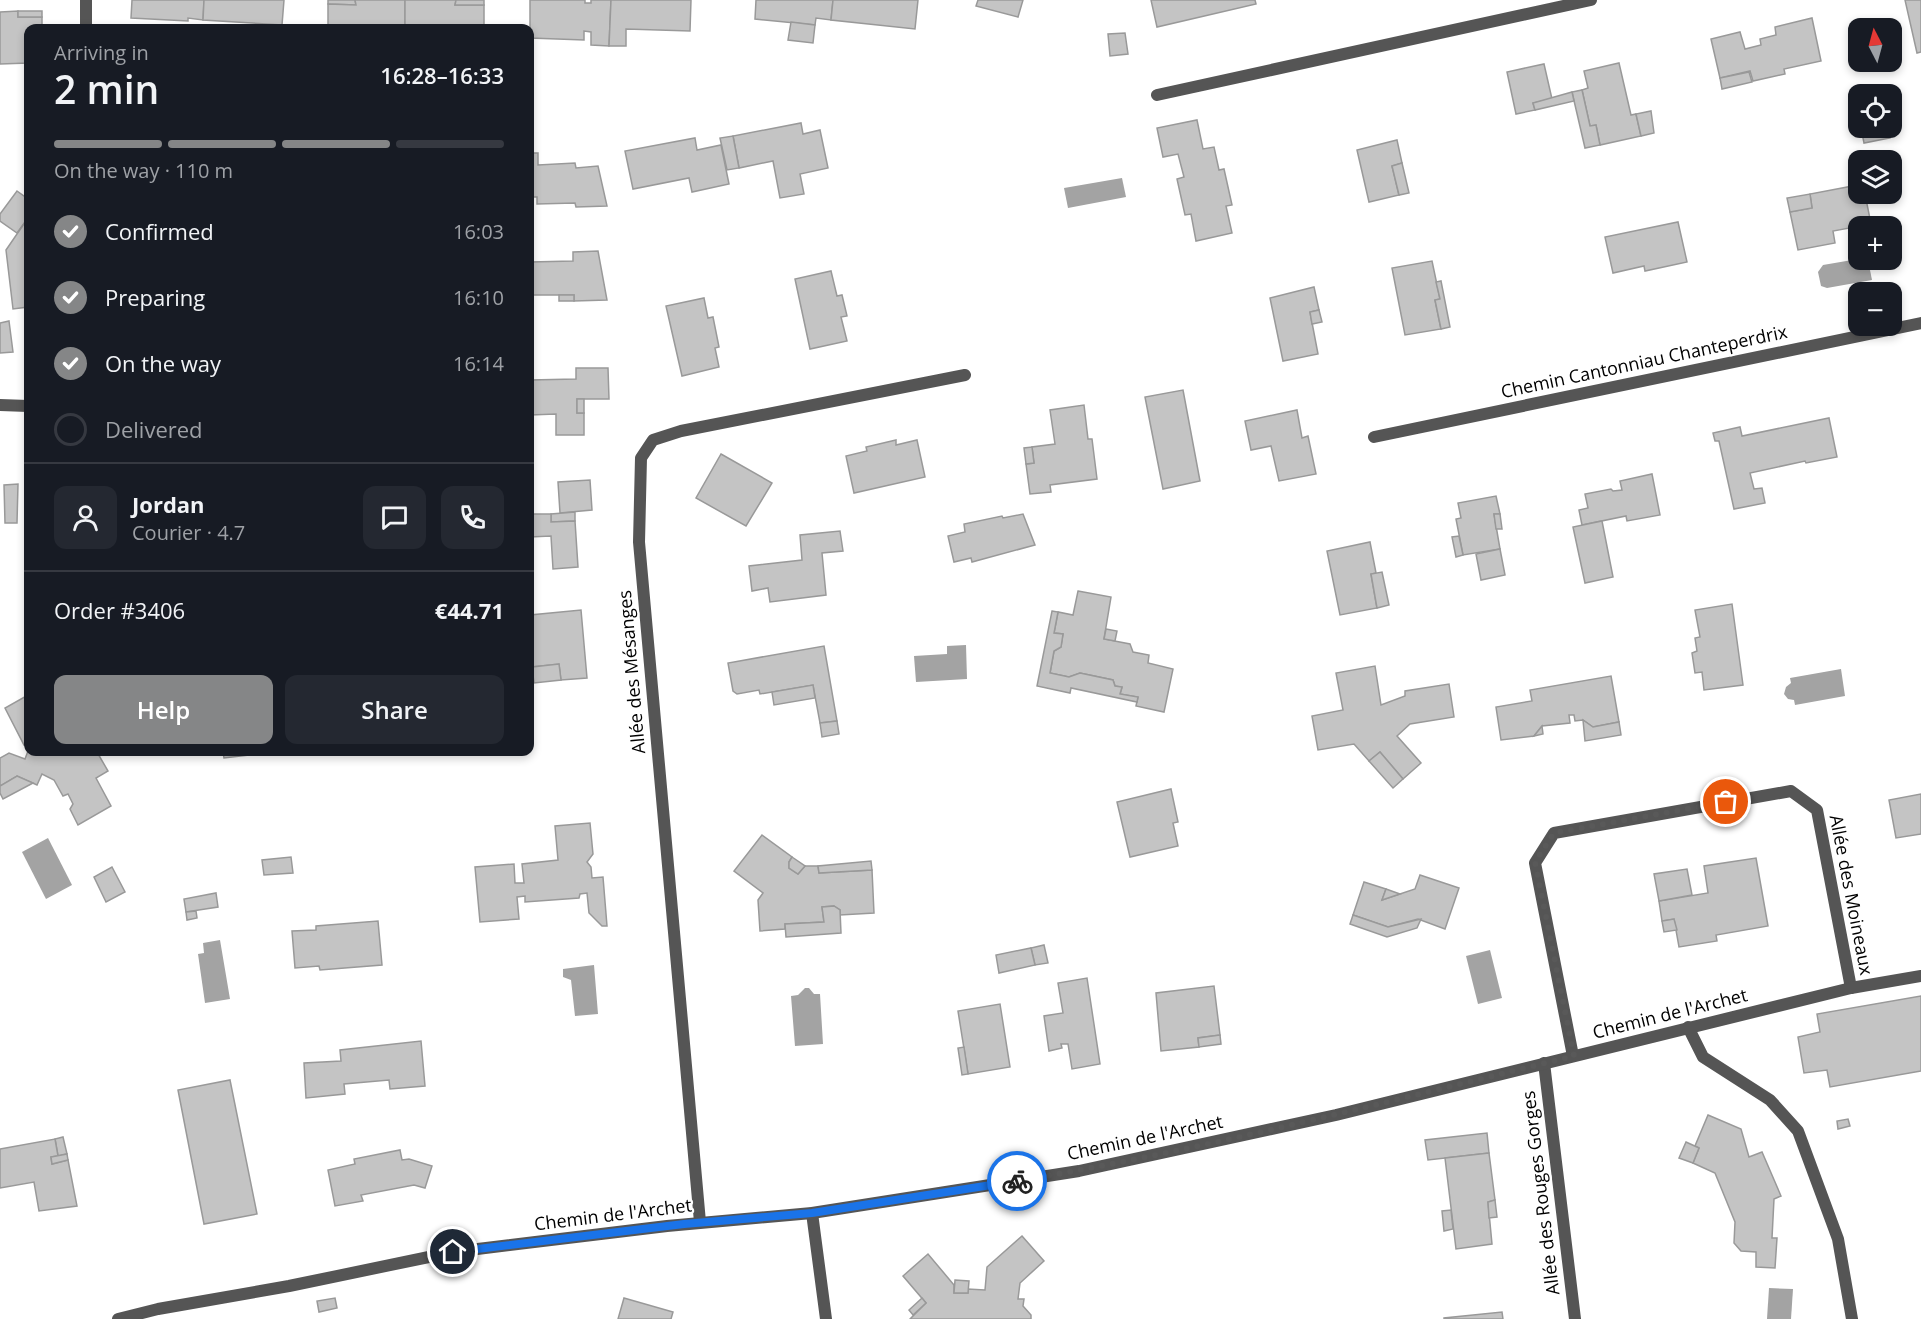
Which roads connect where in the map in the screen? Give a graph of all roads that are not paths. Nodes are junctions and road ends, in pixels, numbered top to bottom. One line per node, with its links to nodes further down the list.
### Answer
1 (86, 0): 3 (street)
2 (1591, 0): 4 (street)
3 (86, 24)
4 (1157, 95)
5 (1921, 323): 9 (street, Chemin Cantonniau Chanteperdrix)
6 (965, 375): 16 (street, Allée des Mésanges)
7 (0, 405): 8 (street)
8 (24, 406)
9 (1374, 436)
10 (1921, 976): 11 (street, Chemin de l'Archet)
11 (1851, 988): 12 (street, Chemin de l'Archet); 13 (street, Allée des Moineaux)
12 (1688, 1027): 13 (street, Chemin de l'Archet); 20 (street)
13 (1574, 1056): 14 (street, Chemin de l'Archet)
14 (1544, 1063): 15 (street, Chemin de l'Archet); 19 (street, Allée des Rouges Gorges)
15 (812, 1213): 16 (street, Chemin de l'Archet); 18 (street)
16 (700, 1222): 17 (street, Chemin de l'Archet)
17 (118, 1319)
18 (826, 1319)
19 (1575, 1319)
20 (1851, 1319)

